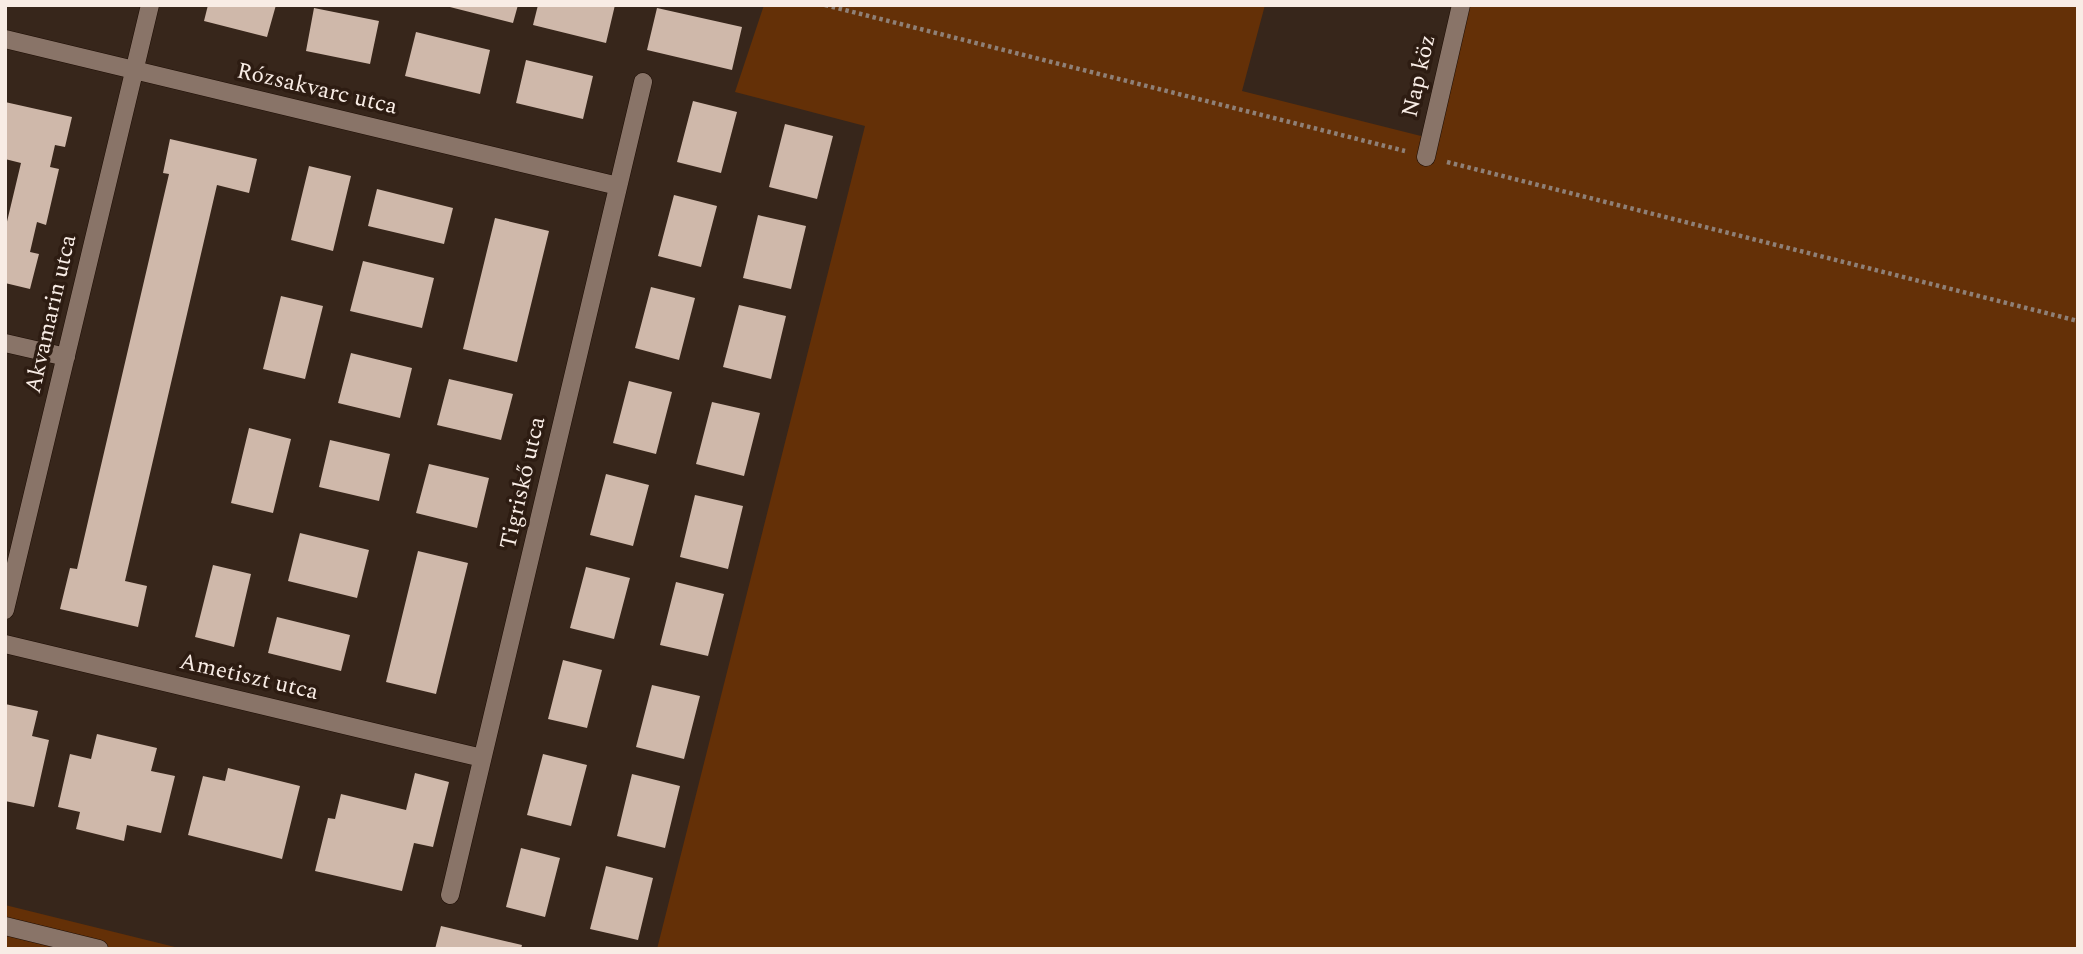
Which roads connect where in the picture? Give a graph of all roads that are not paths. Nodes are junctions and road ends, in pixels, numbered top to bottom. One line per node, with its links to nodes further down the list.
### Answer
1 (150, 5): 4 (street, Akvamarin utca)
2 (1461, 5): 6 (street, Nap köz)
3 (5, 39): 4 (street, Rózsakvarc utca)
4 (134, 71): 7 (street, Rózsakvarc utca); 9 (street, Akvamarin utca)
5 (643, 82): 7 (street, Tigriskő utca)
6 (1426, 157)
7 (618, 186): 12 (street, Tigriskő utca)
8 (5, 343): 9 (street)
9 (66, 357): 10 (street, Akvamarin utca)
10 (5, 610)
11 (5, 644): 12 (street, Ametiszt utca)
12 (482, 758): 13 (street, Tigriskő utca)
13 (450, 895)
14 (5, 926): 15 (street)
15 (99, 949)

